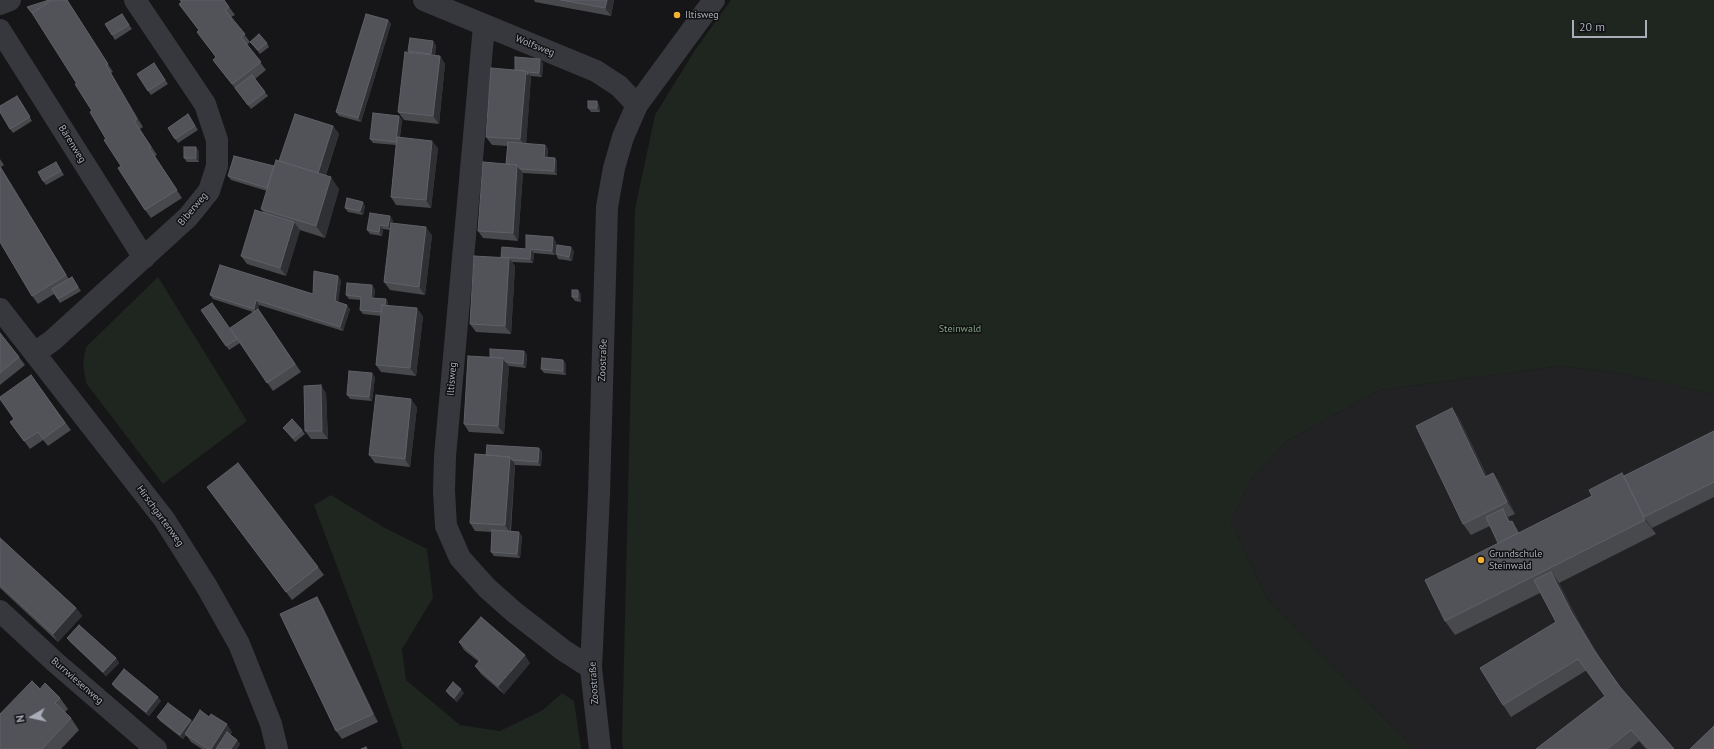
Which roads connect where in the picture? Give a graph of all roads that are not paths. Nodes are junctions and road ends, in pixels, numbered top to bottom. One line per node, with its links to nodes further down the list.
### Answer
1 (10, 0): 5 (street)
2 (135, 0): 9 (street, Biberweg)
3 (424, 0): 6 (street, Wolfsweg)
4 (714, 0): 8 (street, Zoostraße)
5 (0, 4)
6 (484, 26): 8 (street, Wolfsweg); 13 (street, Iltisweg)
7 (0, 30): 9 (street, Bärenweg)
8 (637, 105): 13 (street, Zoostraße)
9 (144, 258): 11 (street, Biberweg)
10 (0, 308): 11 (street, Hirschgartenweg)
11 (35, 353): 15 (street, Hirschgartenweg)
12 (0, 611): 14 (street, Burrwiesenweg)
13 (591, 668): 16 (street, Zoostraße)
14 (156, 749)
15 (277, 749)
16 (600, 749)

